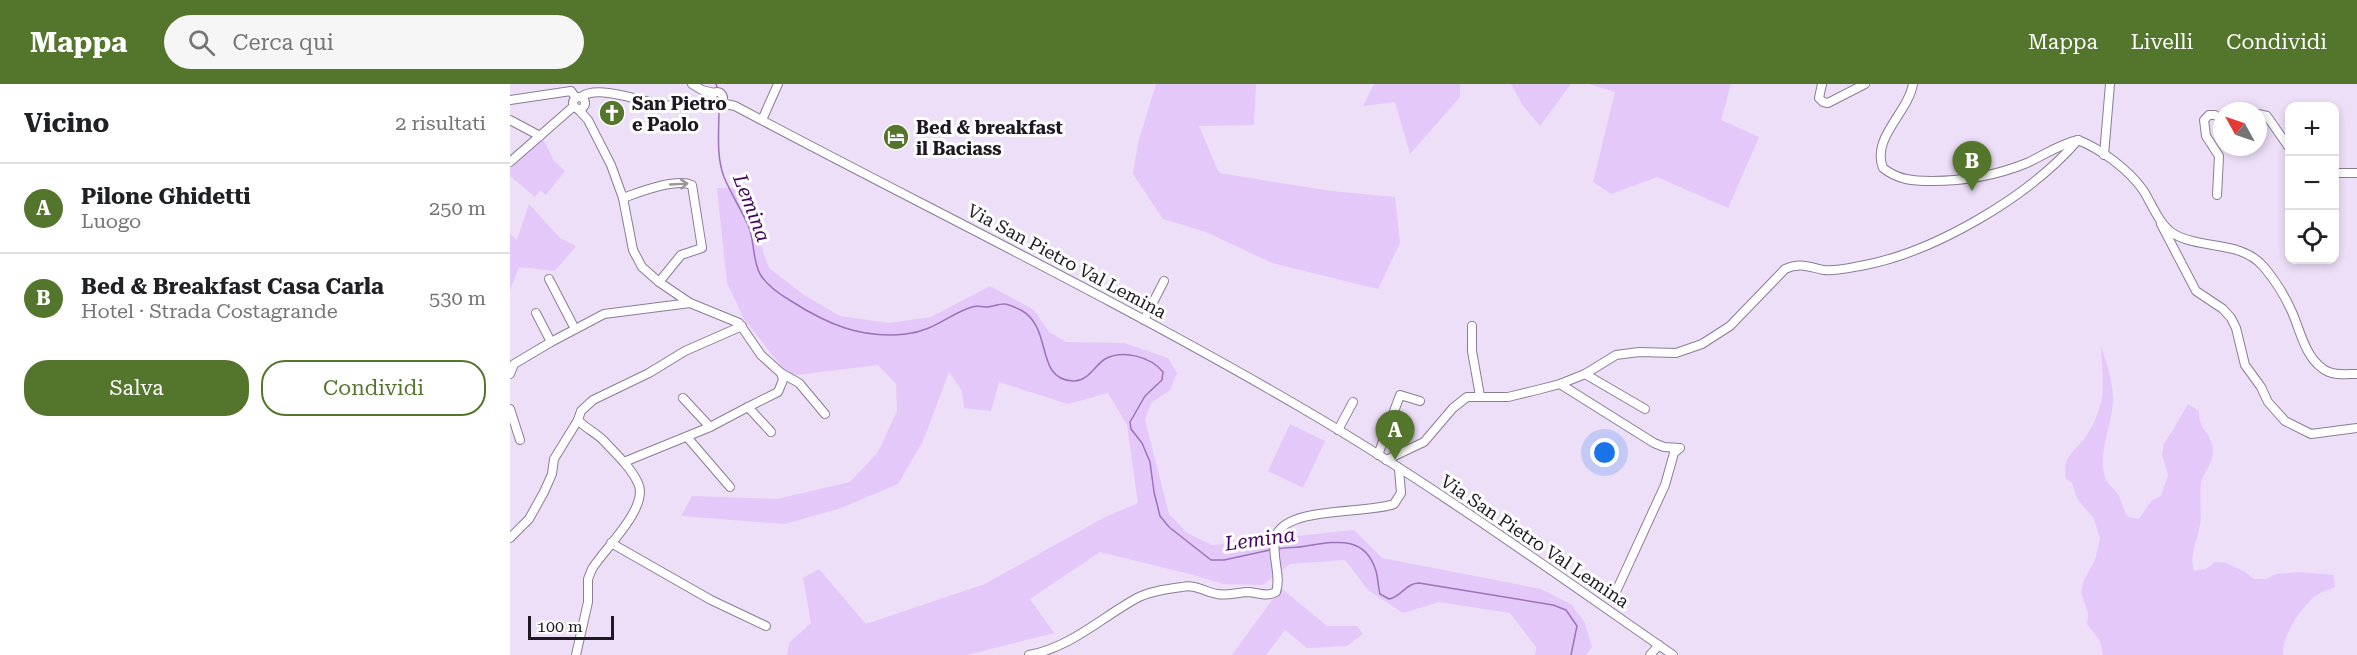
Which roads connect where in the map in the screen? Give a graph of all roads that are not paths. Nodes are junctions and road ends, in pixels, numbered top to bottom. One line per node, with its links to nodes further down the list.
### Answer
1 (692, 84): 8 (street)
2 (778, 84): 14 (street)
3 (1822, 84): 4 (street)
4 (1865, 84)
5 (1913, 84): 16 (street)
6 (2110, 84): 19 (street)
7 (598, 90): 8 (street, Via San Pietro Val Lemina); 10 (street); 10 (street, Via San Pietro Val Lemina)
8 (714, 99): 14 (street, Via San Pietro Val Lemina)
9 (510, 100): 10 (street, Via San Pietro Val Lemina)
10 (577, 100): 15 (street); 25 (street)
11 (2213, 115): 18 (street)
12 (2267, 116): 17 (street)
13 (510, 120): 15 (street)
14 (762, 120): 32 (street, Via San Pietro Val Lemina)
15 (540, 136): 21 (street)
16 (2079, 140): 19 (street); 39 (street)
17 (2285, 143)
18 (2213, 147)
19 (2104, 155): 26 (street)
20 (2219, 156): 24 (street)
21 (510, 162)
22 (2339, 173): 23 (street)
23 (2357, 173)
24 (2217, 195)
25 (623, 198): 29 (street); 29 (street, one-way to 29)
26 (2158, 215): 40 (street); 52 (street)
27 (549, 279): 35 (street)
28 (1164, 281): 32 (street)
29 (659, 282): 30 (street)
30 (690, 303): 33 (street); 35 (street)
31 (536, 313): 36 (street)
32 (1144, 320): 53 (street, Via San Pietro Val Lemina)
33 (742, 326): 37 (street); 50 (street)
34 (1472, 326): 42 (street)
35 (575, 329): 36 (street)
36 (551, 342): 38 (street)
37 (781, 373): 46 (street); 49 (street)
38 (510, 374)
39 (1585, 374): 41 (street); 48 (street)
40 (2357, 374)
41 (1560, 384): 42 (street); 65 (street)
42 (1480, 396): 57 (street)
43 (683, 398): 51 (street)
44 (1420, 401): 57 (street)
45 (1353, 402): 53 (street)
46 (748, 407): 51 (street); 54 (street)
47 (510, 409): 56 (street)
48 (1645, 409)
49 (825, 414)
50 (578, 420): 58 (street); 62 (street)
51 (710, 427): 55 (street)
52 (2357, 428)
53 (1338, 429): 57 (street, Via San Pietro Val Lemina)
54 (771, 432)
55 (687, 437): 58 (street); 60 (street)
56 (520, 440)
57 (1382, 458): 59 (street, Via San Pietro Val Lemina)
58 (624, 462): 64 (street)
59 (1400, 469): 67 (street, Via San Pietro Val Lemina); 69 (street)
60 (730, 487)
61 (510, 524): 62 (street)
62 (519, 527): 63 (street)
63 (510, 538)
64 (611, 543): 66 (street); 68 (street)
65 (1614, 596)
66 (766, 626)
67 (1659, 645): 70 (street); 71 (street, Via San Pietro Val Lemina)
68 (576, 655)
69 (1029, 655)
70 (1650, 655)
71 (1673, 655)

